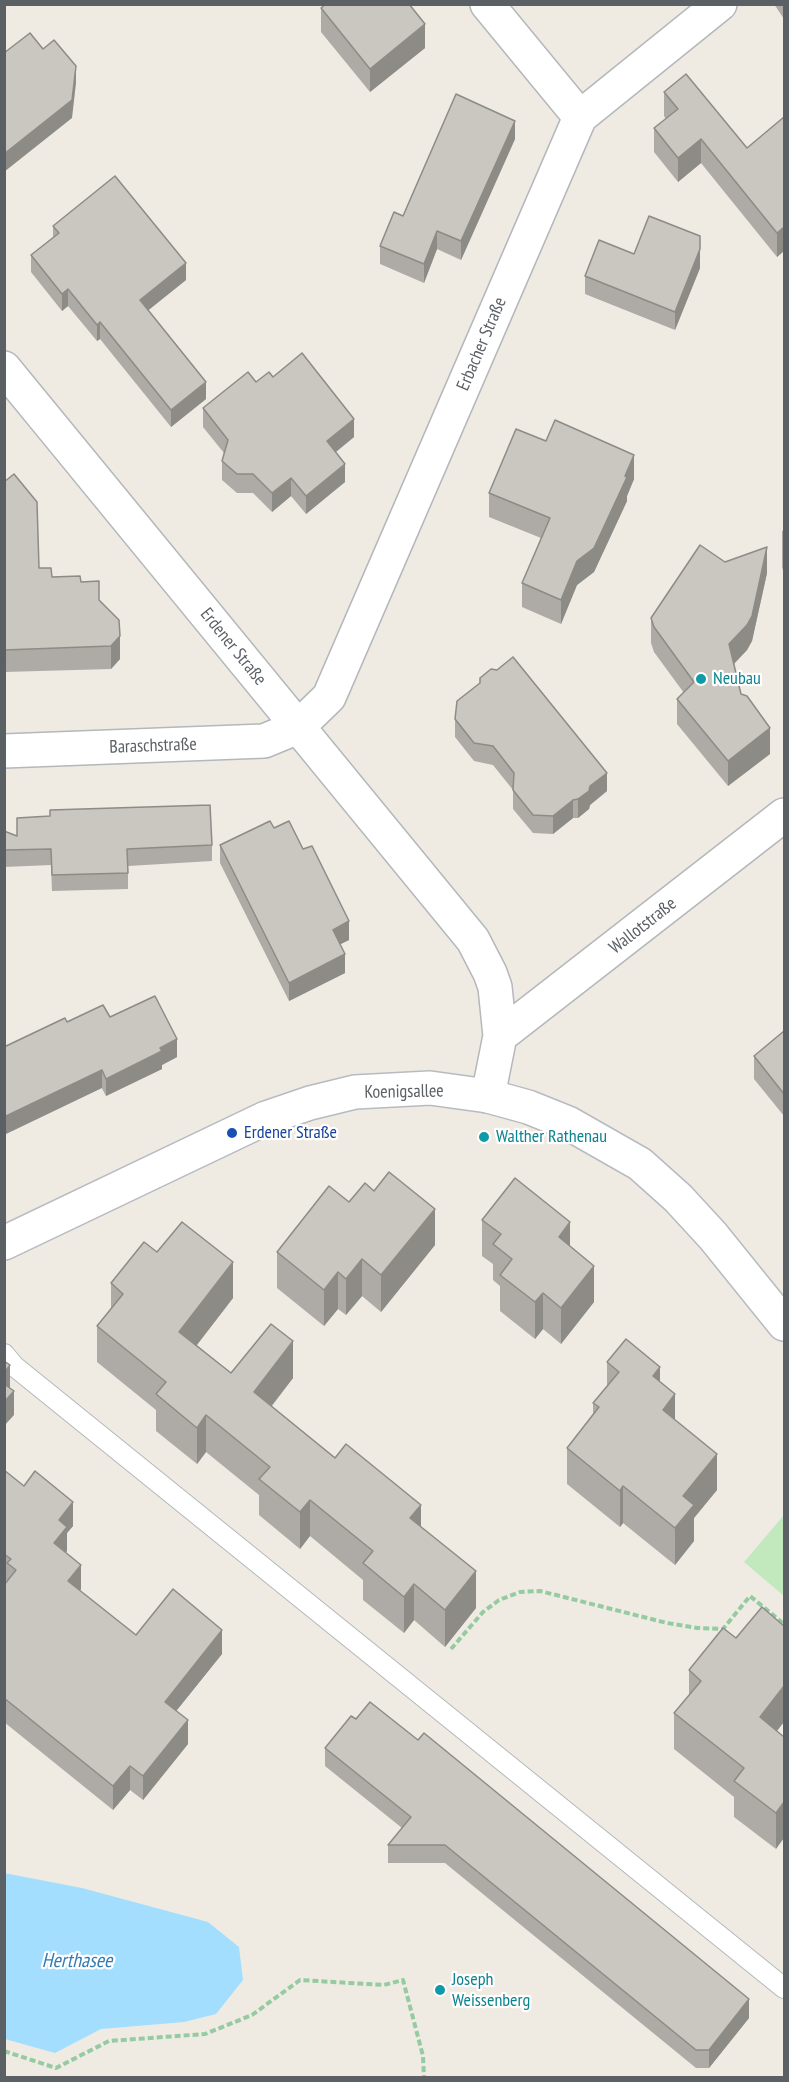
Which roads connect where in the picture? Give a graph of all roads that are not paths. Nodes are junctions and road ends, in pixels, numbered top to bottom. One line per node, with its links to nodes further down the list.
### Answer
1 (487, 4): 3 (street)
2 (720, 4): 3 (street, Erbacher Straße)
3 (580, 117): 5 (street, Erbacher Straße)
4 (4, 368): 5 (street, Erdener Straße)
5 (298, 727): 6 (street, Baraschstraße); 8 (street, Erdener Straße)
6 (4, 751)
7 (784, 815): 8 (street, Wallotstraße)
8 (500, 1036): 9 (street, Erdener Straße)
9 (488, 1096): 10 (street, Koenigsallee); 11 (street, Koenigsallee)
10 (4, 1243)
11 (784, 1324)
12 (4, 1354): 13 (lane)
13 (784, 1988)

